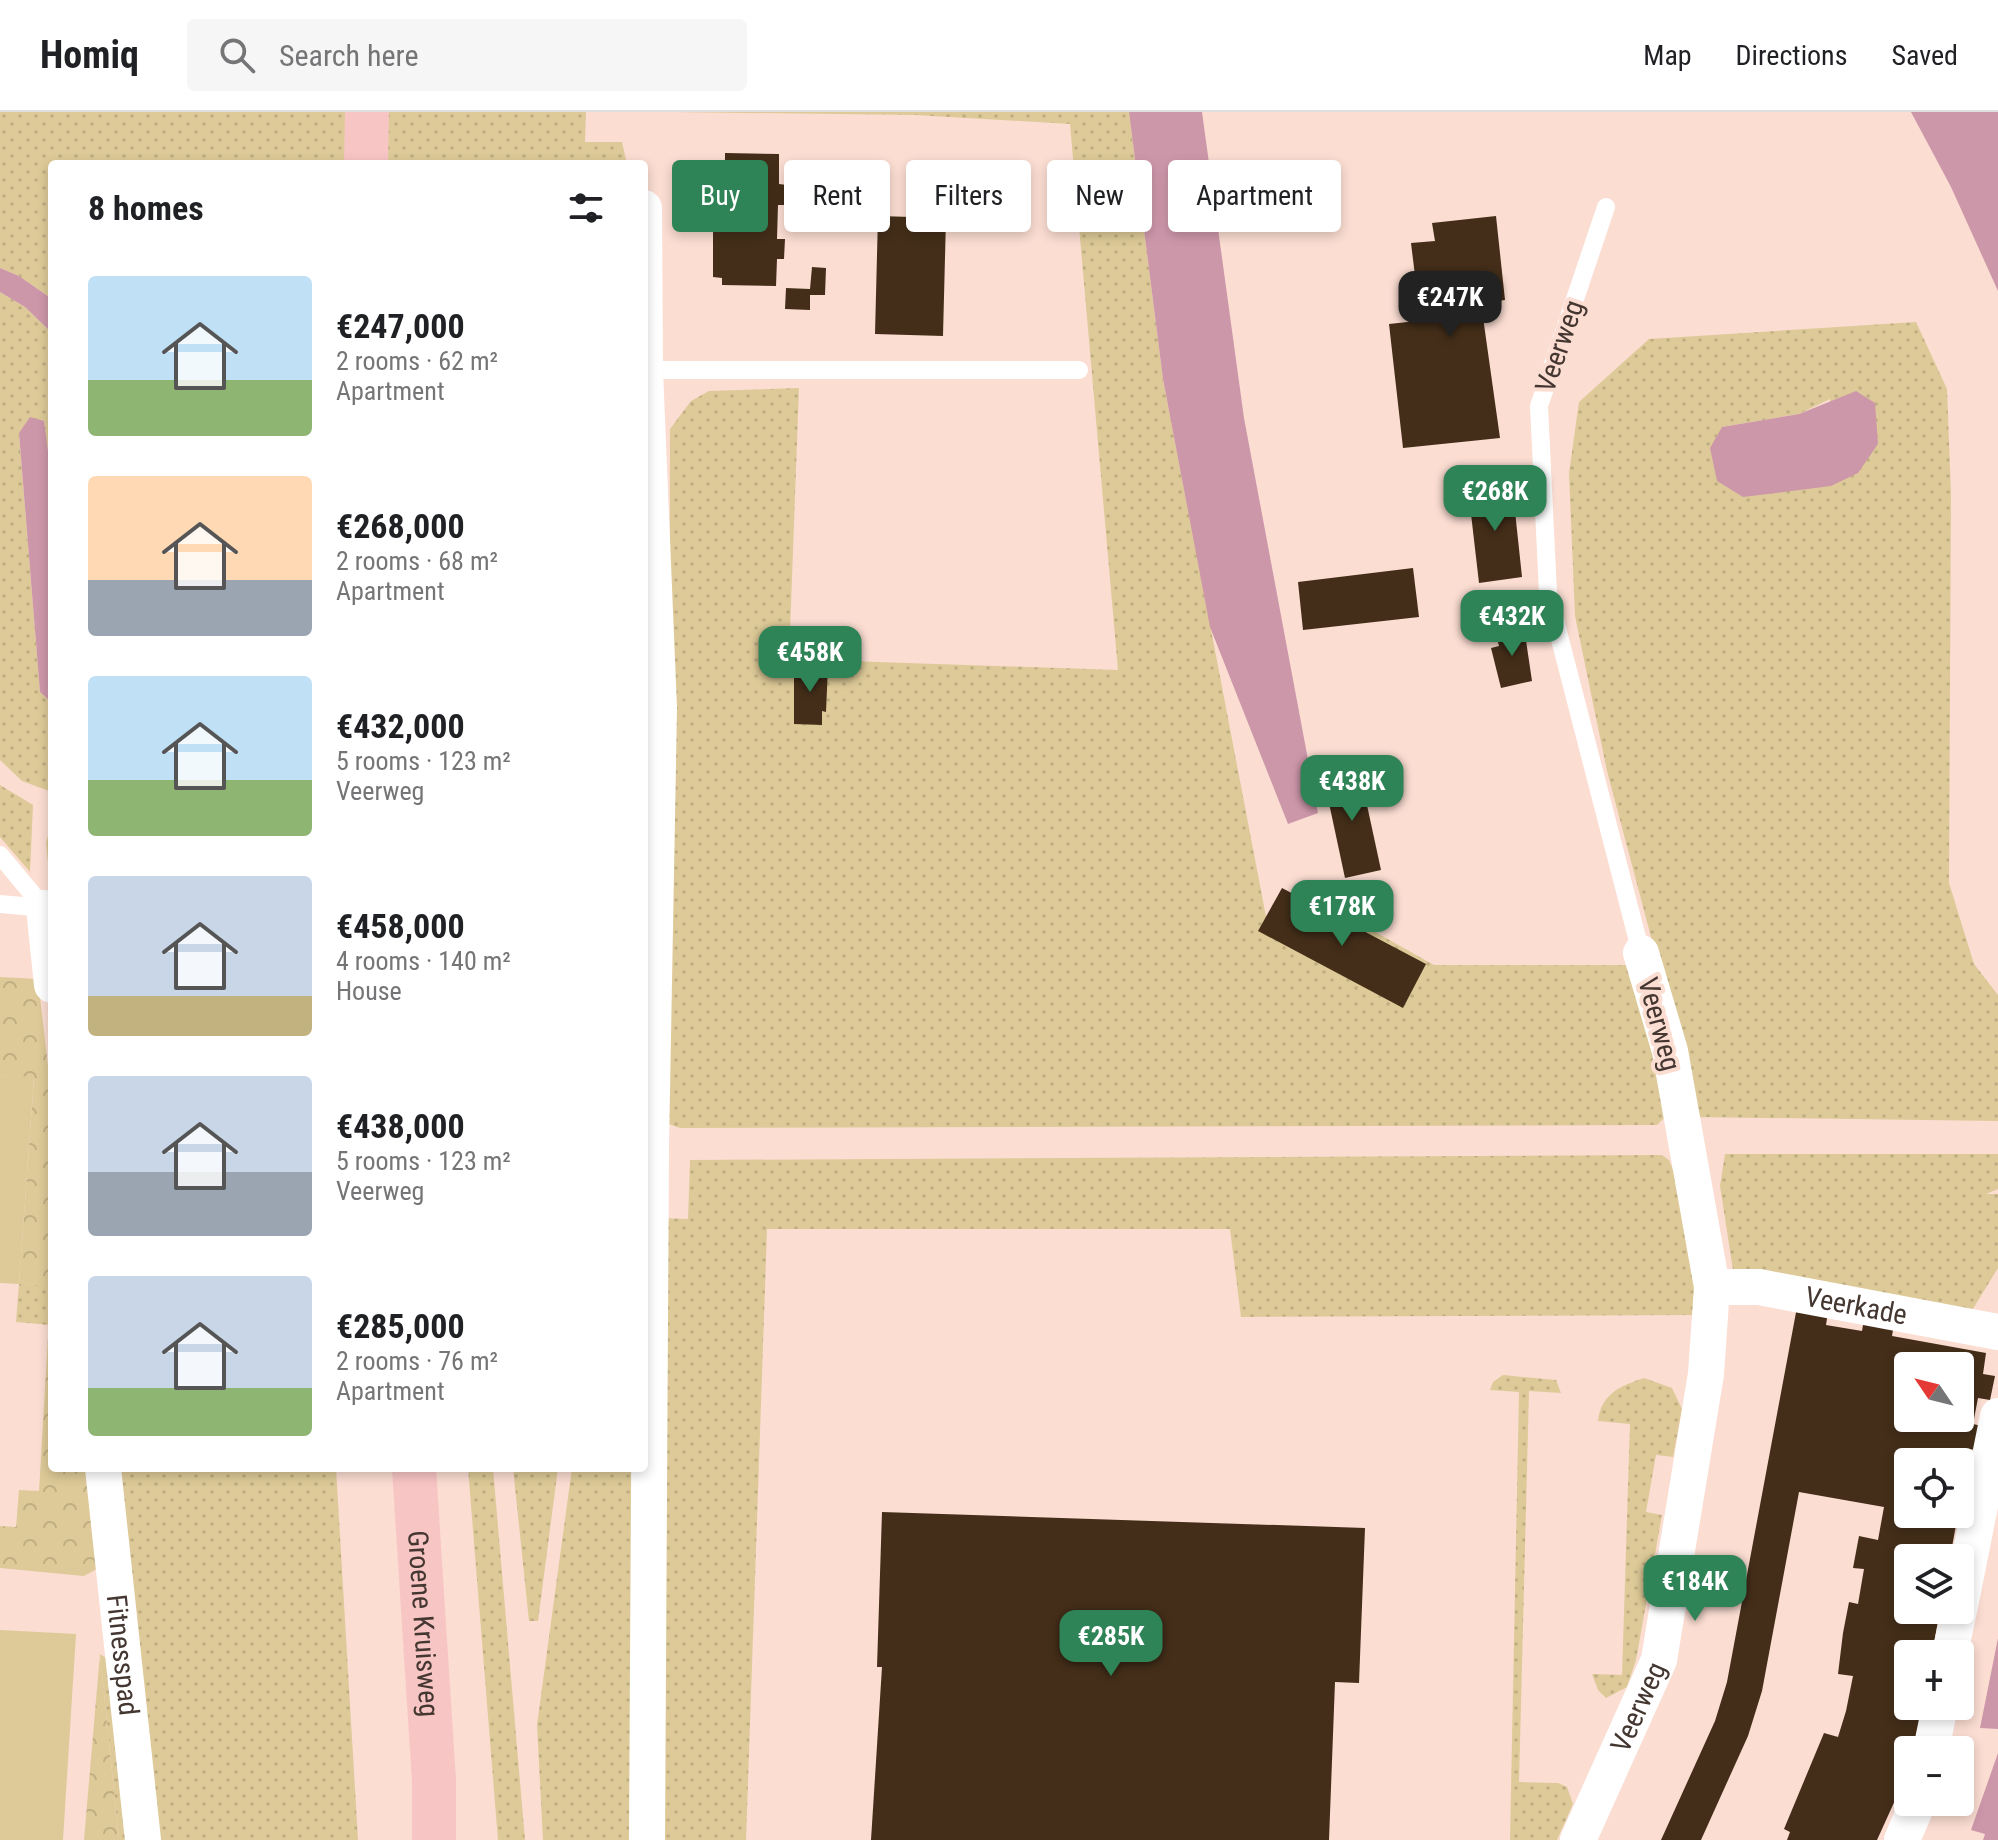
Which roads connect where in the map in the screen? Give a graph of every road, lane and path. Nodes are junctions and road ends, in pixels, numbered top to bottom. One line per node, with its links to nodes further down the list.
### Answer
1 (367, 112): 2 (main road)
2 (366, 160)
3 (1606, 207): 11 (lane, Veerweg)
4 (648, 370): 5 (lane)
5 (1079, 370)
6 (648, 442): 23 (street)
7 (0, 855): 9 (lane)
8 (0, 904): 9 (lane)
9 (44, 908): 10 (street)
10 (48, 946)
11 (1641, 953): 12 (street, Veerweg)
12 (1712, 1287): 13 (street, Veerkade); 24 (street, Veerweg)
13 (1998, 1332)
14 (1998, 1416): 17 (street)
15 (103, 1472): 20 (street, Fitnesspad)
16 (414, 1472): 18 (main road, Groene Kruisweg)
17 (1973, 1544)
18 (434, 1781): 21 (main road, Groene Kruisweg); 22 (main road, Groene Kruisweg)
19 (1912, 1816): 25 (street)
20 (143, 1840)
21 (434, 1840)
22 (445, 1840)
23 (647, 1840)
24 (1578, 1840)
25 (1902, 1840)

